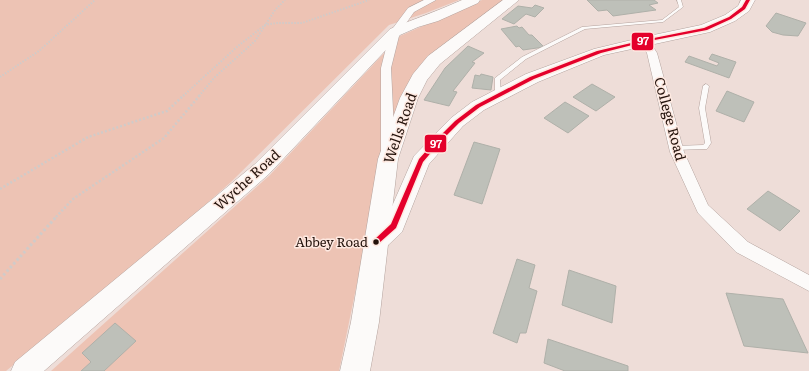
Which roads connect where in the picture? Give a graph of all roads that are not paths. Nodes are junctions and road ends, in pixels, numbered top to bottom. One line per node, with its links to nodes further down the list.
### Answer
1 (431, 0): 6 (street)
2 (473, 0): 6 (street, Wyche Road)
3 (512, 0): 11 (highway, Wells Road)
4 (679, 0): 9 (lane)
5 (748, 0): 7 (street)
6 (395, 32): 11 (street); 14 (street, Wyche Road)
7 (644, 41): 9 (street); 10 (street, College Road)
8 (706, 86): 10 (lane)
9 (498, 95): 12 (street)
10 (676, 148): 13 (street, College Road)
11 (388, 159): 12 (highway, Wells Road)
12 (376, 242): 15 (highway, Wells Road)
13 (809, 283)
14 (24, 371)
15 (355, 371)

